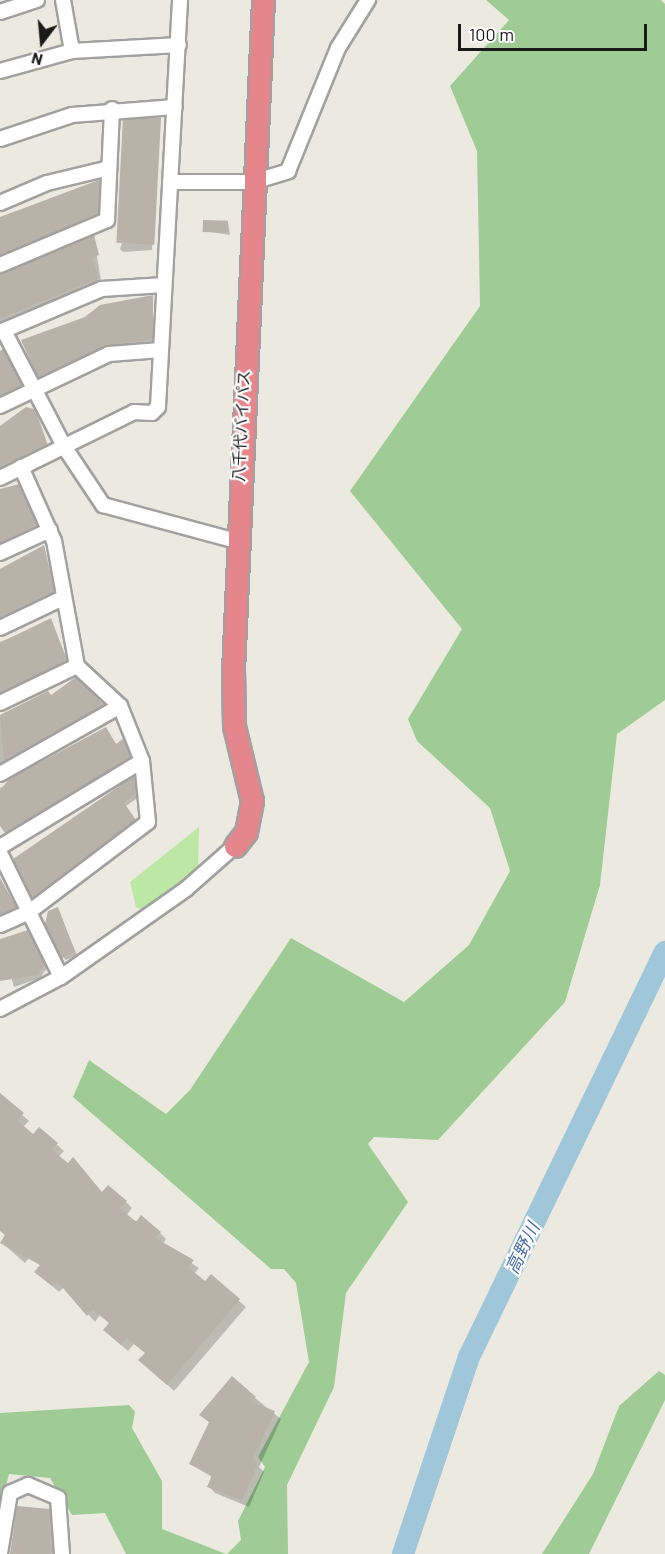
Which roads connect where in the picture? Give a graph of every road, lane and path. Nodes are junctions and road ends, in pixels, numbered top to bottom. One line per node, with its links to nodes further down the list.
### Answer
1 (37, 0): 6 (street)
2 (63, 0): 8 (street)
3 (180, 0): 7 (street)
4 (263, 0): 15 (highway, 八千代バイパス)
5 (364, 1): 15 (street)
6 (0, 12)
7 (179, 45): 8 (street); 10 (street)
8 (72, 51): 9 (street)
9 (0, 71)
10 (175, 107): 11 (street); 14 (street)
11 (112, 109): 12 (street); 13 (street)
12 (0, 139)
13 (109, 168): 16 (street); 17 (street)
14 (170, 182): 15 (street); 18 (street)
15 (253, 182): 27 (highway, 八千代バイパス)
16 (0, 203)
17 (0, 266)
18 (164, 285): 19 (street); 20 (street)
19 (2, 331): 21 (street)
20 (161, 350): 21 (street); 23 (street)
21 (35, 390): 22 (street); 23 (street)
22 (0, 406)
23 (65, 448): 24 (street); 27 (street)
24 (21, 467): 25 (street); 26 (street)
25 (0, 478)
26 (50, 530): 28 (street); 29 (street)
27 (236, 541): 37 (highway, 八千代バイパス)
28 (0, 554)
29 (63, 598): 30 (street); 31 (street)
30 (0, 628)
31 (77, 666): 32 (street); 33 (street)
32 (0, 703)
33 (120, 706): 34 (street); 35 (street)
34 (142, 761): 36 (street); 39 (street)
35 (0, 774)
36 (0, 846)
37 (235, 846): 41 (street)
38 (0, 854): 39 (street)
39 (29, 912): 40 (street); 41 (street)
40 (0, 925)
41 (61, 977): 42 (street)
42 (0, 1009)
43 (0, 1552): 44 (street)
44 (62, 1554)

